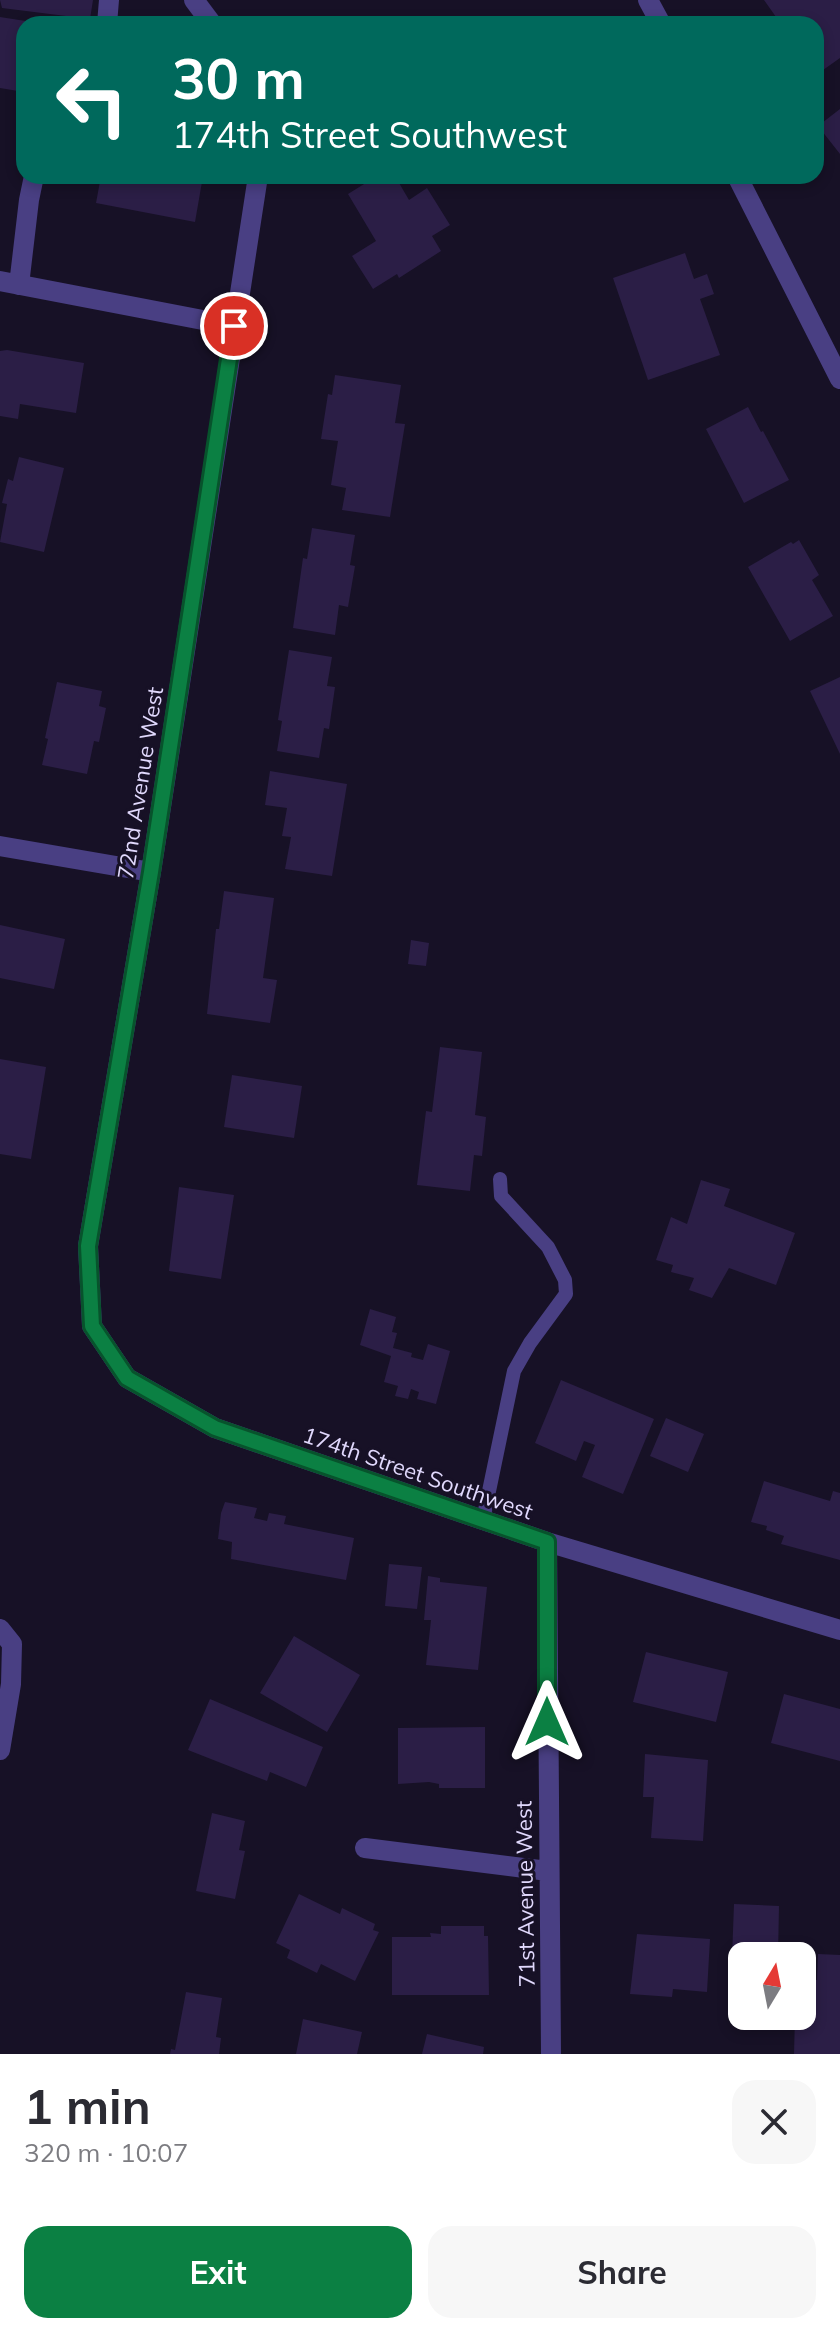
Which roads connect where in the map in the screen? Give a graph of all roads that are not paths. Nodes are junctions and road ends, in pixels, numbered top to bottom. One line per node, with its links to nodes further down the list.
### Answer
1 (32, 184): 4 (street)
2 (257, 184): 5 (street, 72nd Avenue West)
3 (741, 184): 6 (street)
4 (10, 283): 5 (street)
5 (234, 326): 8 (street, 72nd Avenue West)
6 (840, 379)
7 (0, 846): 8 (street)
8 (151, 872): 10 (street, 72nd Avenue West)
9 (500, 1179): 11 (lane)
10 (88, 1246): 11 (street, 174th Street Southwest)
11 (483, 1520): 12 (street, 174th Street Southwest)
12 (547, 1542): 14 (street, 174th Street Southwest); 17 (street, 71st Avenue West)
13 (0, 1629): 15 (street)
14 (840, 1630)
15 (0, 1750)
16 (365, 1848): 17 (street)
17 (548, 1871): 18 (street, 71st Avenue West)
18 (551, 2054)

